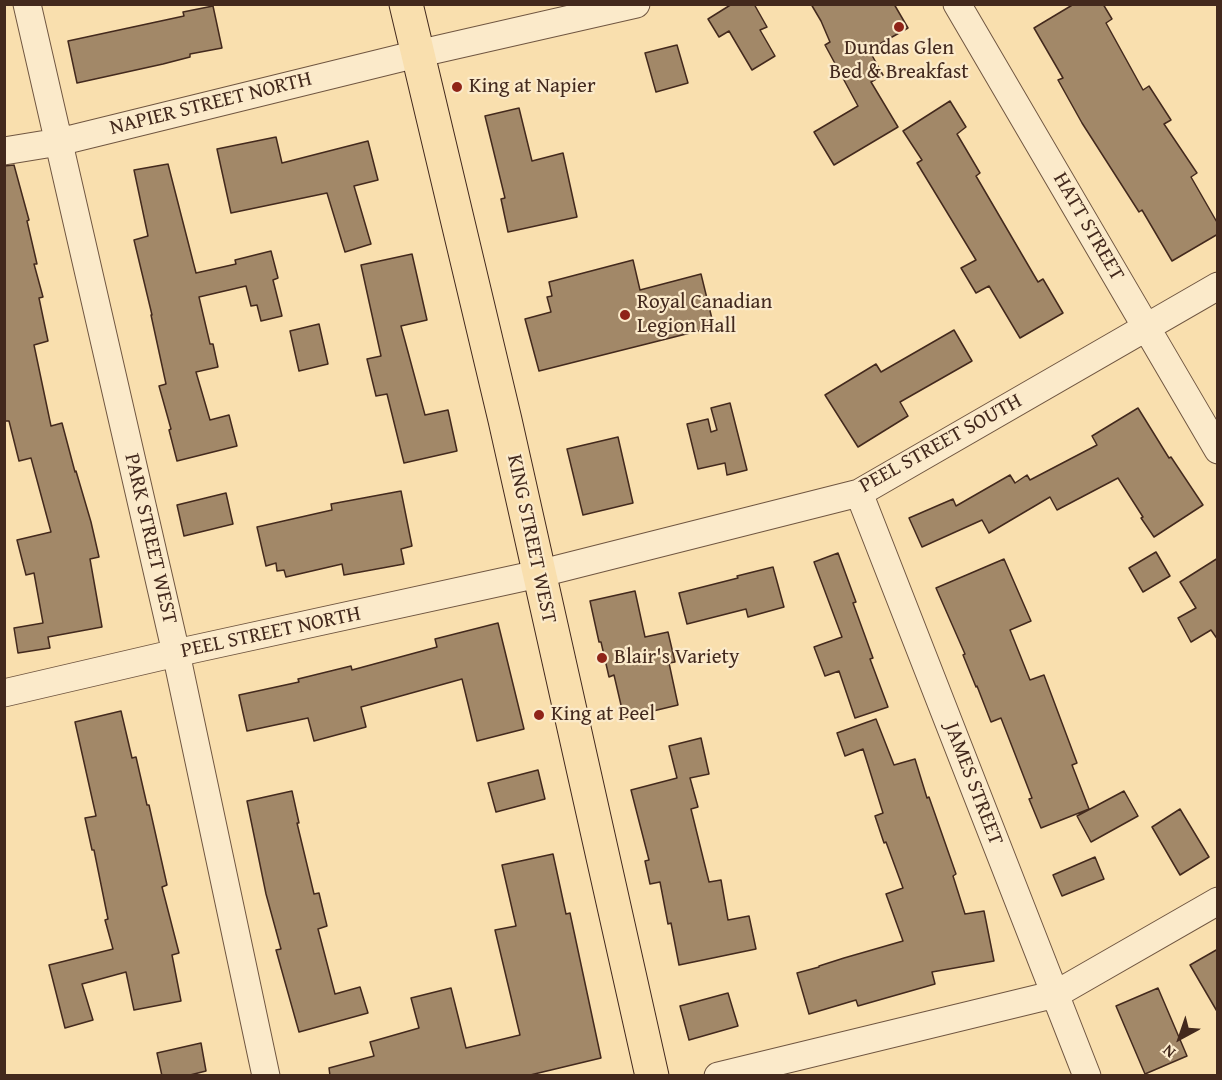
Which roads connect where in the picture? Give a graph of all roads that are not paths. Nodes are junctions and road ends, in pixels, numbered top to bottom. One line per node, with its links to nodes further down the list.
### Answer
1 (27, 4): 6 (street, PARK STREET WEST)
2 (406, 4): 5 (main road, KING STREET WEST)
3 (636, 4): 5 (street, NAPIER STREET NORTH)
4 (957, 4): 9 (street, HATT STREET)
5 (417, 54): 6 (street, NAPIER STREET NORTH); 12 (main road, KING STREET WEST)
6 (59, 142): 7 (street, NAPIER STREET NORTH); 13 (street, PARK STREET WEST)
7 (4, 151)
8 (1218, 286): 9 (street, PEEL STREET SOUTH)
9 (1146, 327): 10 (street, HATT STREET); 11 (street, PEEL STREET SOUTH)
10 (1218, 450)
11 (859, 493): 12 (street, PEEL STREET SOUTH); 16 (street, JAMES STREET)
12 (538, 574): 13 (street, PEEL STREET NORTH); 18 (main road, KING STREET WEST)
13 (176, 653): 14 (street, PEEL STREET NORTH); 17 (street, PARK STREET WEST)
14 (4, 693)
15 (1218, 902): 16 (street)
16 (1056, 994): 19 (street); 20 (street, JAMES STREET)
17 (266, 1076)
18 (652, 1076)
19 (718, 1076)
20 (1087, 1076)

